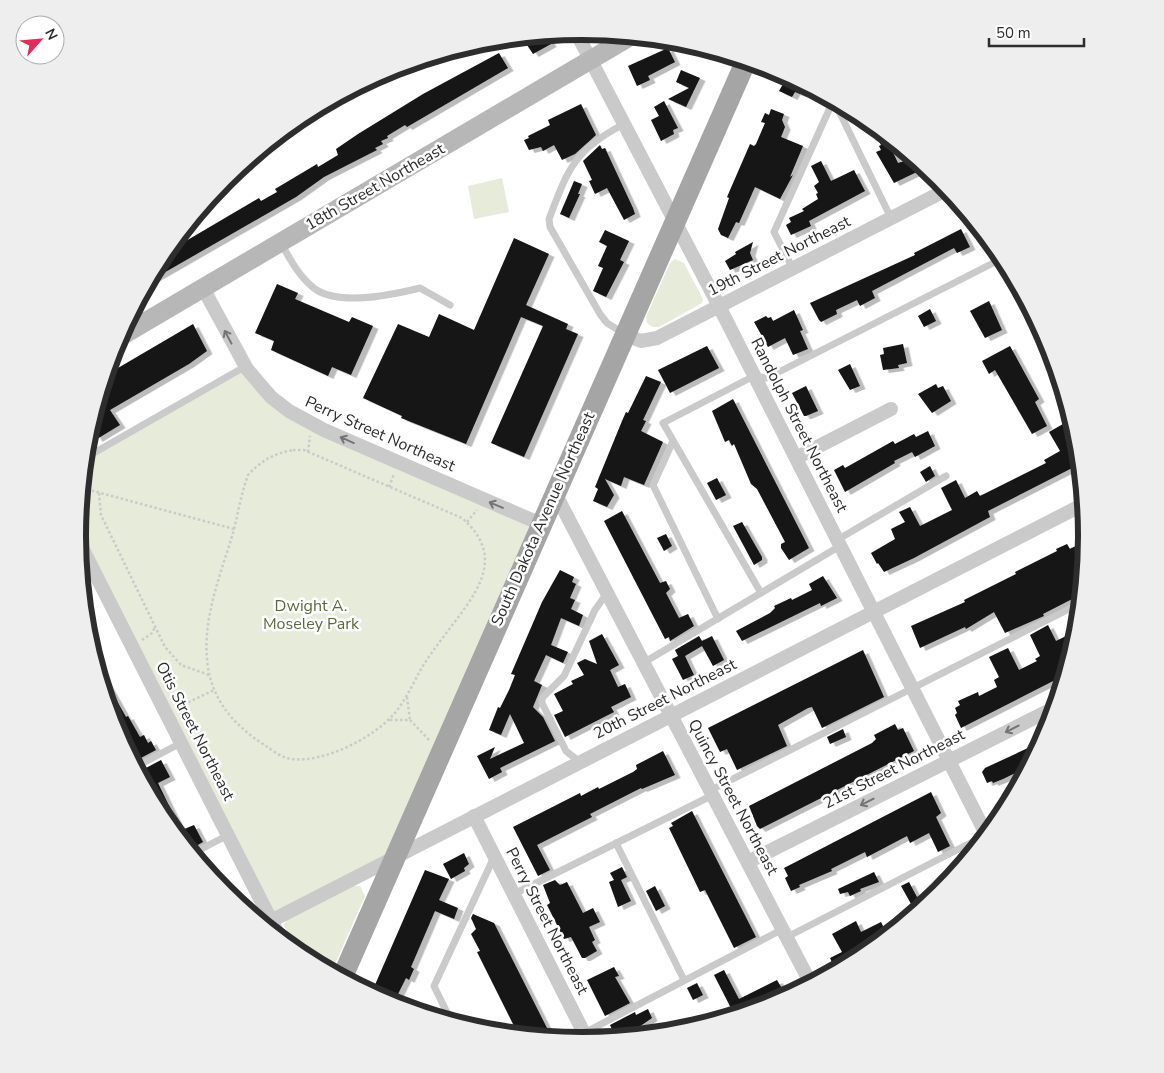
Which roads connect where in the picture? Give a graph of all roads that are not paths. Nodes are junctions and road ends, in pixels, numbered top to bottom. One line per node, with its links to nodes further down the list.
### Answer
1 (580, 40): 3 (street, Randolph Street Northeast)
2 (622, 42): 3 (main road, 18th Street Northeast)
3 (591, 60): 7 (street, Randolph Street Northeast); 11 (main road, 18th Street Northeast)
4 (744, 67): 10 (main road, South Dakota Avenue Northeast)
5 (831, 108): 13 (lane)
6 (840, 113): 9 (lane)
7 (624, 124): 10 (street, Randolph Street Northeast); 18 (lane)
8 (940, 193): 9 (street, 19th Street Northeast)
9 (891, 218): 13 (street, 19th Street Northeast)
10 (674, 223): 16 (street, Randolph Street Northeast); 18 (main road, South Dakota Avenue Northeast)
11 (280, 242): 14 (main road, 18th Street Northeast); 15 (lane)
12 (996, 262): 20 (lane)
13 (793, 269): 16 (street, 19th Street Northeast)
14 (203, 288): 17 (main road, 18th Street Northeast); 19 (street, Perry Street Northeast, one-way to 14)
15 (450, 305)
16 (719, 306): 18 (street, 19th Street Northeast); 20 (street, Randolph Street Northeast)
17 (132, 326)
18 (625, 335): 26 (main road, South Dakota Avenue Northeast)
19 (246, 366): 23 (lane); 28 (street, Perry Street Northeast, one-way to 19)
20 (754, 376): 22 (lane); 24 (street, Randolph Street Northeast)
21 (891, 409): 24 (street)
22 (673, 440): 32 (lane); 35 (lane)
23 (93, 453)
24 (796, 458): 29 (street, Randolph Street Northeast)
25 (946, 476): 29 (lane)
26 (555, 493): 28 (main road, South Dakota Avenue Northeast); 31 (street, Quincy Street Northeast)
27 (1077, 508): 34 (street, 20th Street Northeast)
28 (541, 524): 51 (main road, South Dakota Avenue Northeast)
29 (839, 543): 32 (lane); 34 (street, Randolph Street Northeast)
30 (86, 556): 40 (street, Otis Street Northeast)
31 (607, 593): 36 (street, Quincy Street Northeast); 42 (lane)
32 (761, 593): 35 (lane)
33 (1073, 606): 37 (lane)
34 (874, 612): 37 (street, Randolph Street Northeast); 39 (street, 20th Street Northeast)
35 (718, 619): 36 (lane)
36 (643, 663): 39 (street, Quincy Street Northeast)
37 (912, 688): 41 (street, Randolph Street Northeast); 44 (lane)
38 (1047, 711): 41 (street, 21st Street Northeast, one-way to 41)
39 (670, 716): 42 (street, 20th Street Northeast); 44 (street, Quincy Street Northeast)
40 (181, 743): 43 (lane); 47 (street, Otis Street Northeast)
41 (949, 760): 46 (street, Randolph Street Northeast); 53 (street, 21st Street Northeast, one-way to 53)
42 (580, 762): 45 (street, 20th Street Northeast)
43 (141, 764)
44 (712, 792): 49 (lane); 53 (street, Quincy Street Northeast)
45 (474, 816): 51 (street, 20th Street Northeast); 52 (street, Perry Street Northeast)
46 (984, 828)
47 (228, 835): 50 (lane); 55 (street, Otis Street Northeast)
48 (974, 841): 57 (lane)
49 (616, 843): 54 (lane); 60 (lane)
50 (198, 851)
51 (396, 856): 56 (street, 20th Street Northeast); 58 (main road, South Dakota Avenue Northeast)
52 (495, 857): 54 (street, Perry Street Northeast); 61 (lane)
53 (748, 862): 57 (street, Quincy Street Northeast)
54 (514, 894): 62 (street, Perry Street Northeast)
55 (265, 918)
56 (269, 921)
57 (785, 933): 59 (street, Quincy Street Northeast); 60 (lane)
58 (345, 972)
59 (808, 978)
60 (684, 980): 63 (lane)
61 (448, 1015)
62 (584, 1033)
63 (593, 1033)

